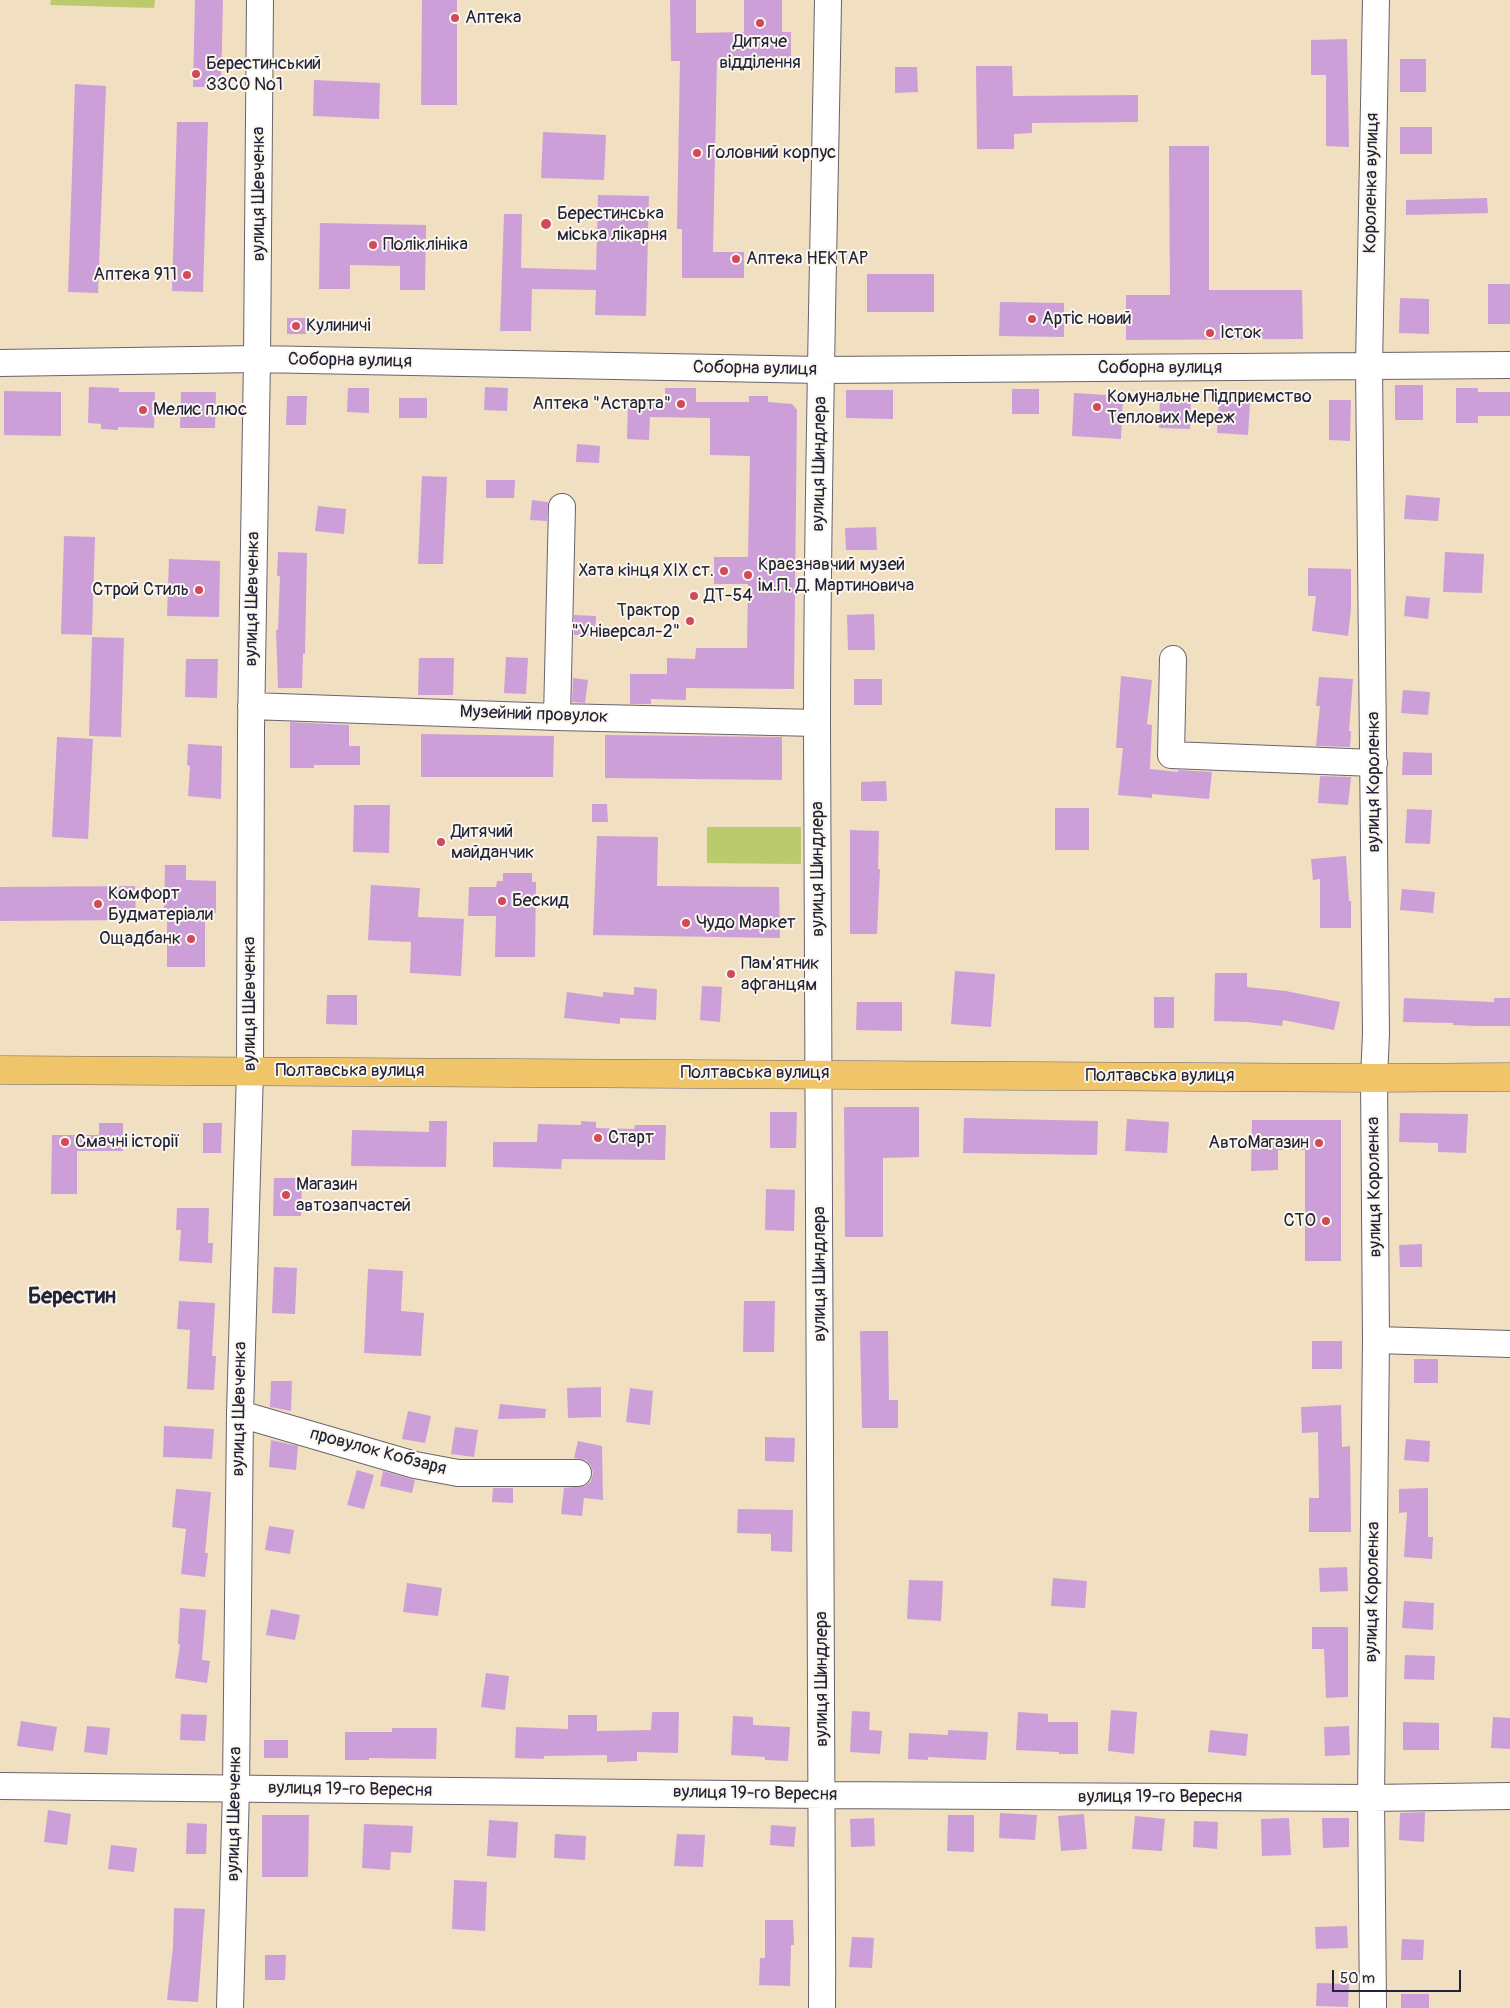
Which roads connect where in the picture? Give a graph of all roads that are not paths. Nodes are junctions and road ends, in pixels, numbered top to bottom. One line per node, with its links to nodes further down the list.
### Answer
1 (260, 0): 4 (street, вулиця Шевченка)
2 (828, 0): 8 (street, вулиця Шиндлера)
3 (1376, 0): 7 (street, Короленка вулиця)
4 (257, 359): 5 (street, Соборна вулиця); 8 (street, Соборна вулиця); 11 (street, вулиця Шевченка)
5 (0, 363)
6 (1510, 365): 7 (street, Соборна вулиця)
7 (1370, 366): 8 (street, Соборна вулиця); 14 (street, вулиця Короленка)
8 (821, 370): 13 (street, вулиця Шиндлера)
9 (562, 507): 12 (street)
10 (1173, 659): 14 (street)
11 (251, 706): 12 (street, Музейний провулок); 16 (street, вулиця Шевченка)
12 (557, 717): 13 (street, Музейний провулок)
13 (817, 723): 17 (street, вулиця Шиндлера)
14 (1374, 763): 19 (street, вулиця Короленка)
15 (0, 1070): 16 (highway, Полтавська вулиця)
16 (250, 1071): 17 (highway, Полтавська вулиця); 22 (street, вулиця Шевченка)
17 (820, 1074): 19 (highway, Полтавська вулиця); 26 (street, вулиця Шиндлера)
18 (1510, 1077): 19 (highway, Полтавська вулиця)
19 (1374, 1078): 20 (street, вулиця Короленка)
20 (1376, 1340): 21 (street); 28 (street, вулиця Короленка)
21 (1510, 1344)
22 (240, 1414): 23 (street, провулок Кобзаря); 25 (street, вулиця Шевченка)
23 (578, 1473)
24 (0, 1786): 25 (street, вулиця 19-го Вересня)
25 (236, 1789): 26 (street, вулиця 19-го Вересня); 29 (street, вулиця Шевченка)
26 (823, 1795): 28 (street, вулиця 19-го Вересня); 30 (street, вулиця Шиндлера)
27 (1510, 1796): 28 (street, вулиця 19-го Вересня)
28 (1371, 1798): 31 (street, вулиця Короленка)
29 (230, 2008)
30 (822, 2008)
31 (1373, 2008)

